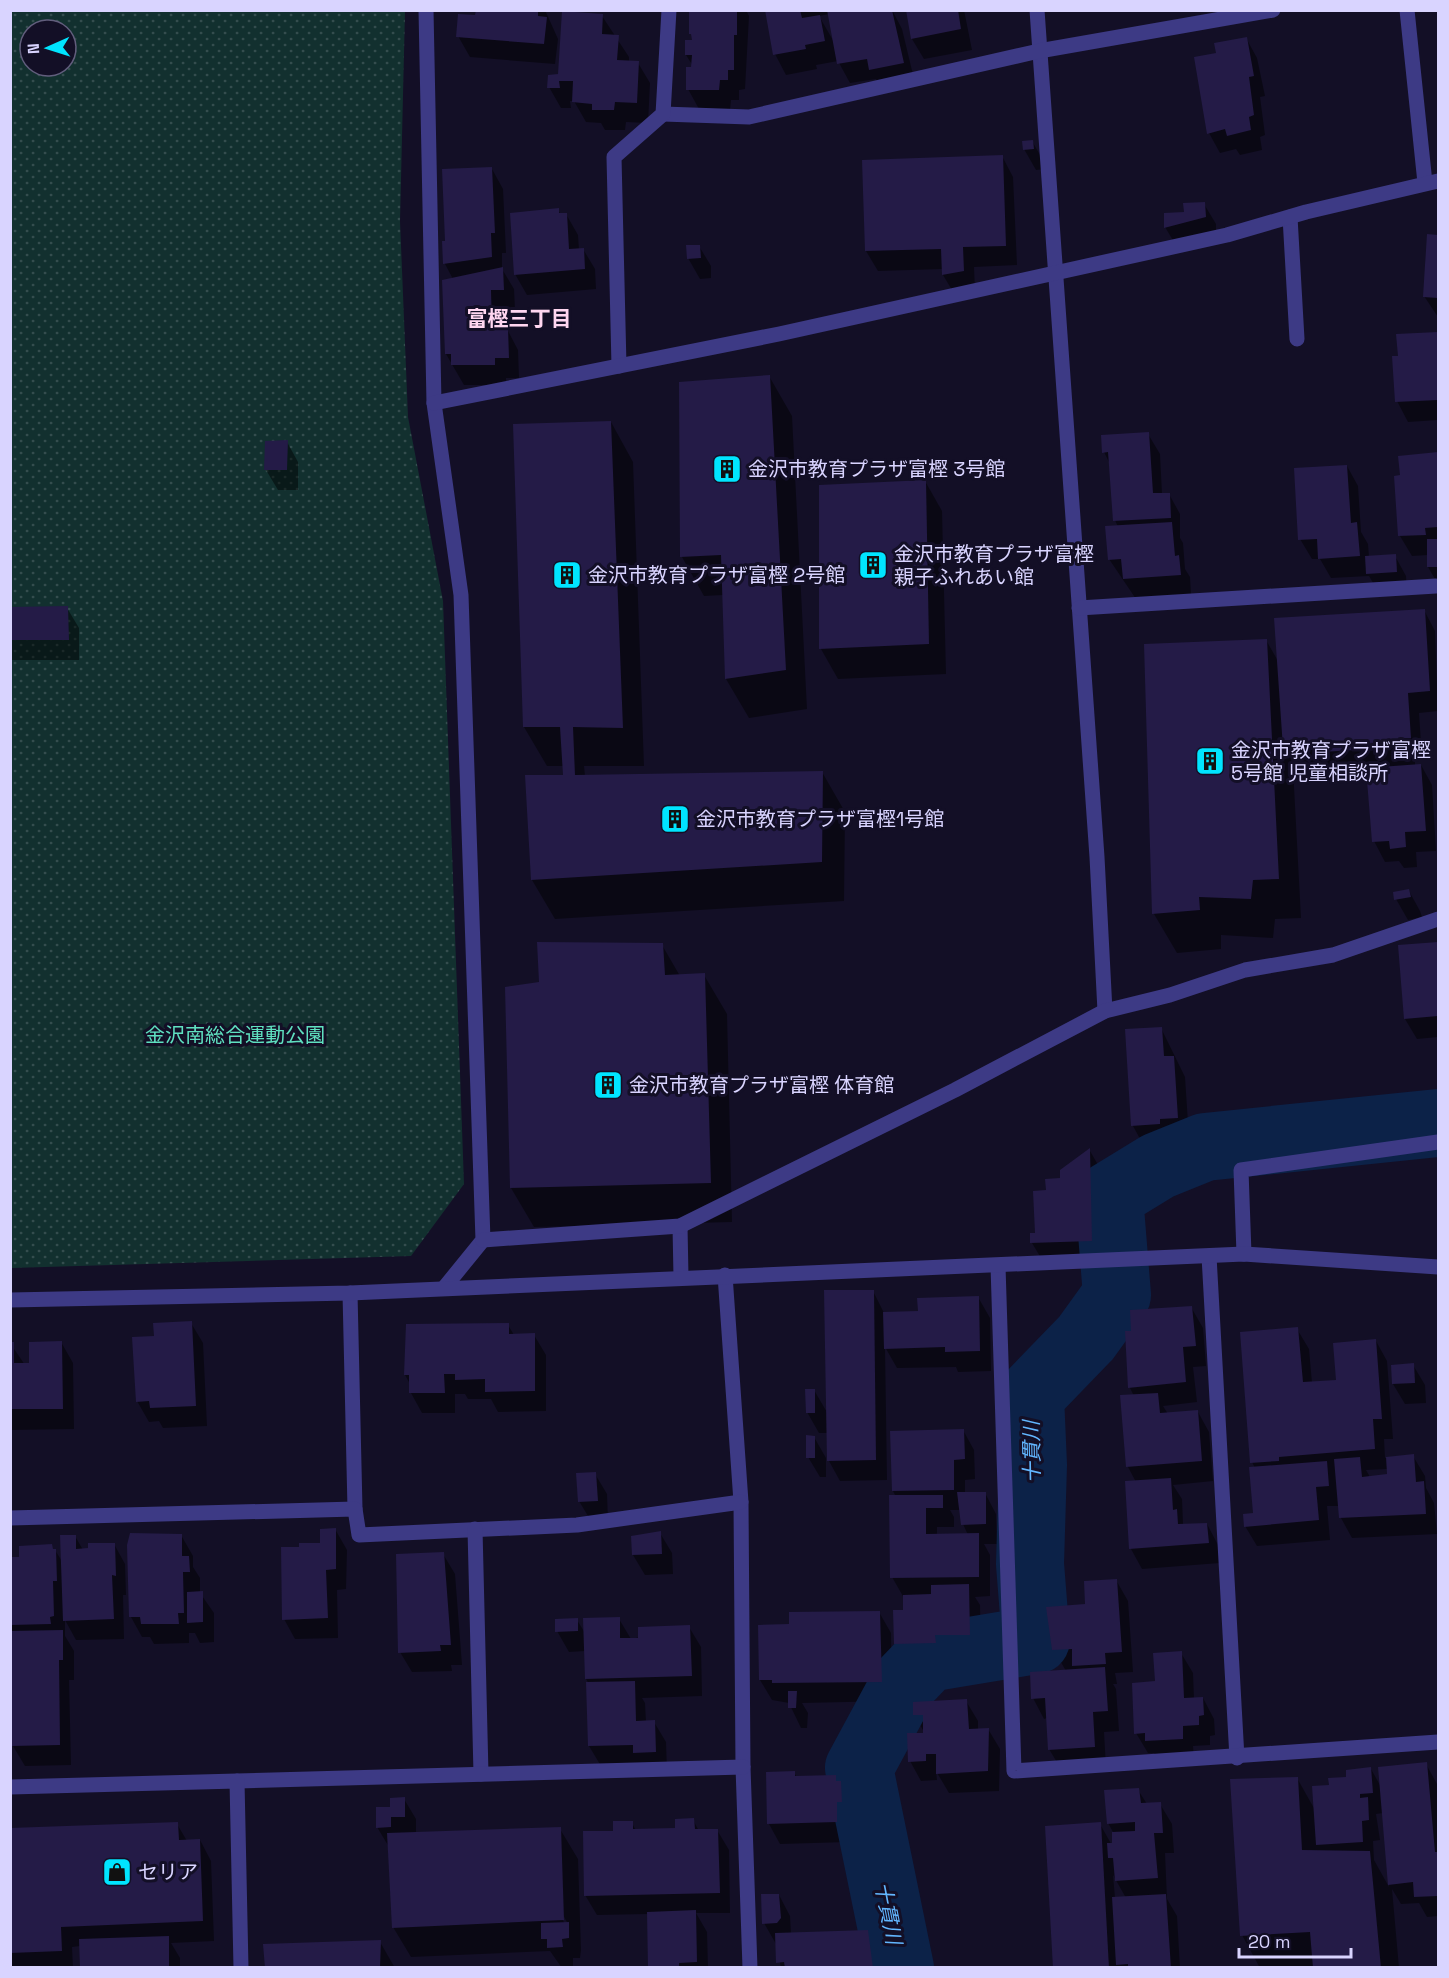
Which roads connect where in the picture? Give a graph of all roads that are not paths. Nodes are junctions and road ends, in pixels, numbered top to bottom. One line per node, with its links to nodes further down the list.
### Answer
1 (426, 10): 13 (street)
2 (669, 10): 7 (street)
3 (1037, 10): 6 (street)
4 (1273, 10): 6 (street)
5 (1407, 10): 8 (street)
6 (1040, 51): 7 (street); 10 (street)
7 (663, 114): 12 (street)
8 (1432, 182): 9 (street)
9 (1290, 217): 10 (street); 11 (street)
10 (1054, 271): 12 (street); 15 (street)
11 (1297, 339)
12 (619, 366): 13 (street)
13 (434, 403): 20 (street)
14 (1436, 586): 15 (street)
15 (1079, 608): 17 (street)
16 (1438, 919): 17 (street)
17 (1105, 1011): 19 (street)
18 (1438, 1142): 21 (street)
19 (680, 1226): 20 (street); 26 (street)
20 (483, 1240): 27 (street)
21 (1244, 1254): 22 (street); 24 (street)
22 (1209, 1256): 23 (street); 35 (street)
23 (998, 1266): 25 (street); 35 (street)
24 (1438, 1267)
25 (725, 1275): 26 (street); 30 (street)
26 (681, 1277): 27 (street)
27 (444, 1288): 28 (street)
28 (350, 1293): 29 (street); 31 (street)
29 (10, 1300)
30 (741, 1502): 33 (street); 36 (street)
31 (355, 1509): 32 (street); 33 (street)
32 (10, 1518)
33 (475, 1529): 37 (street)
34 (1438, 1742): 35 (street)
35 (1237, 1758)
36 (743, 1767): 37 (street); 41 (street)
37 (481, 1774): 38 (street)
38 (237, 1781): 39 (street); 40 (street)
39 (10, 1786)
40 (242, 1968)
41 (750, 1968)

